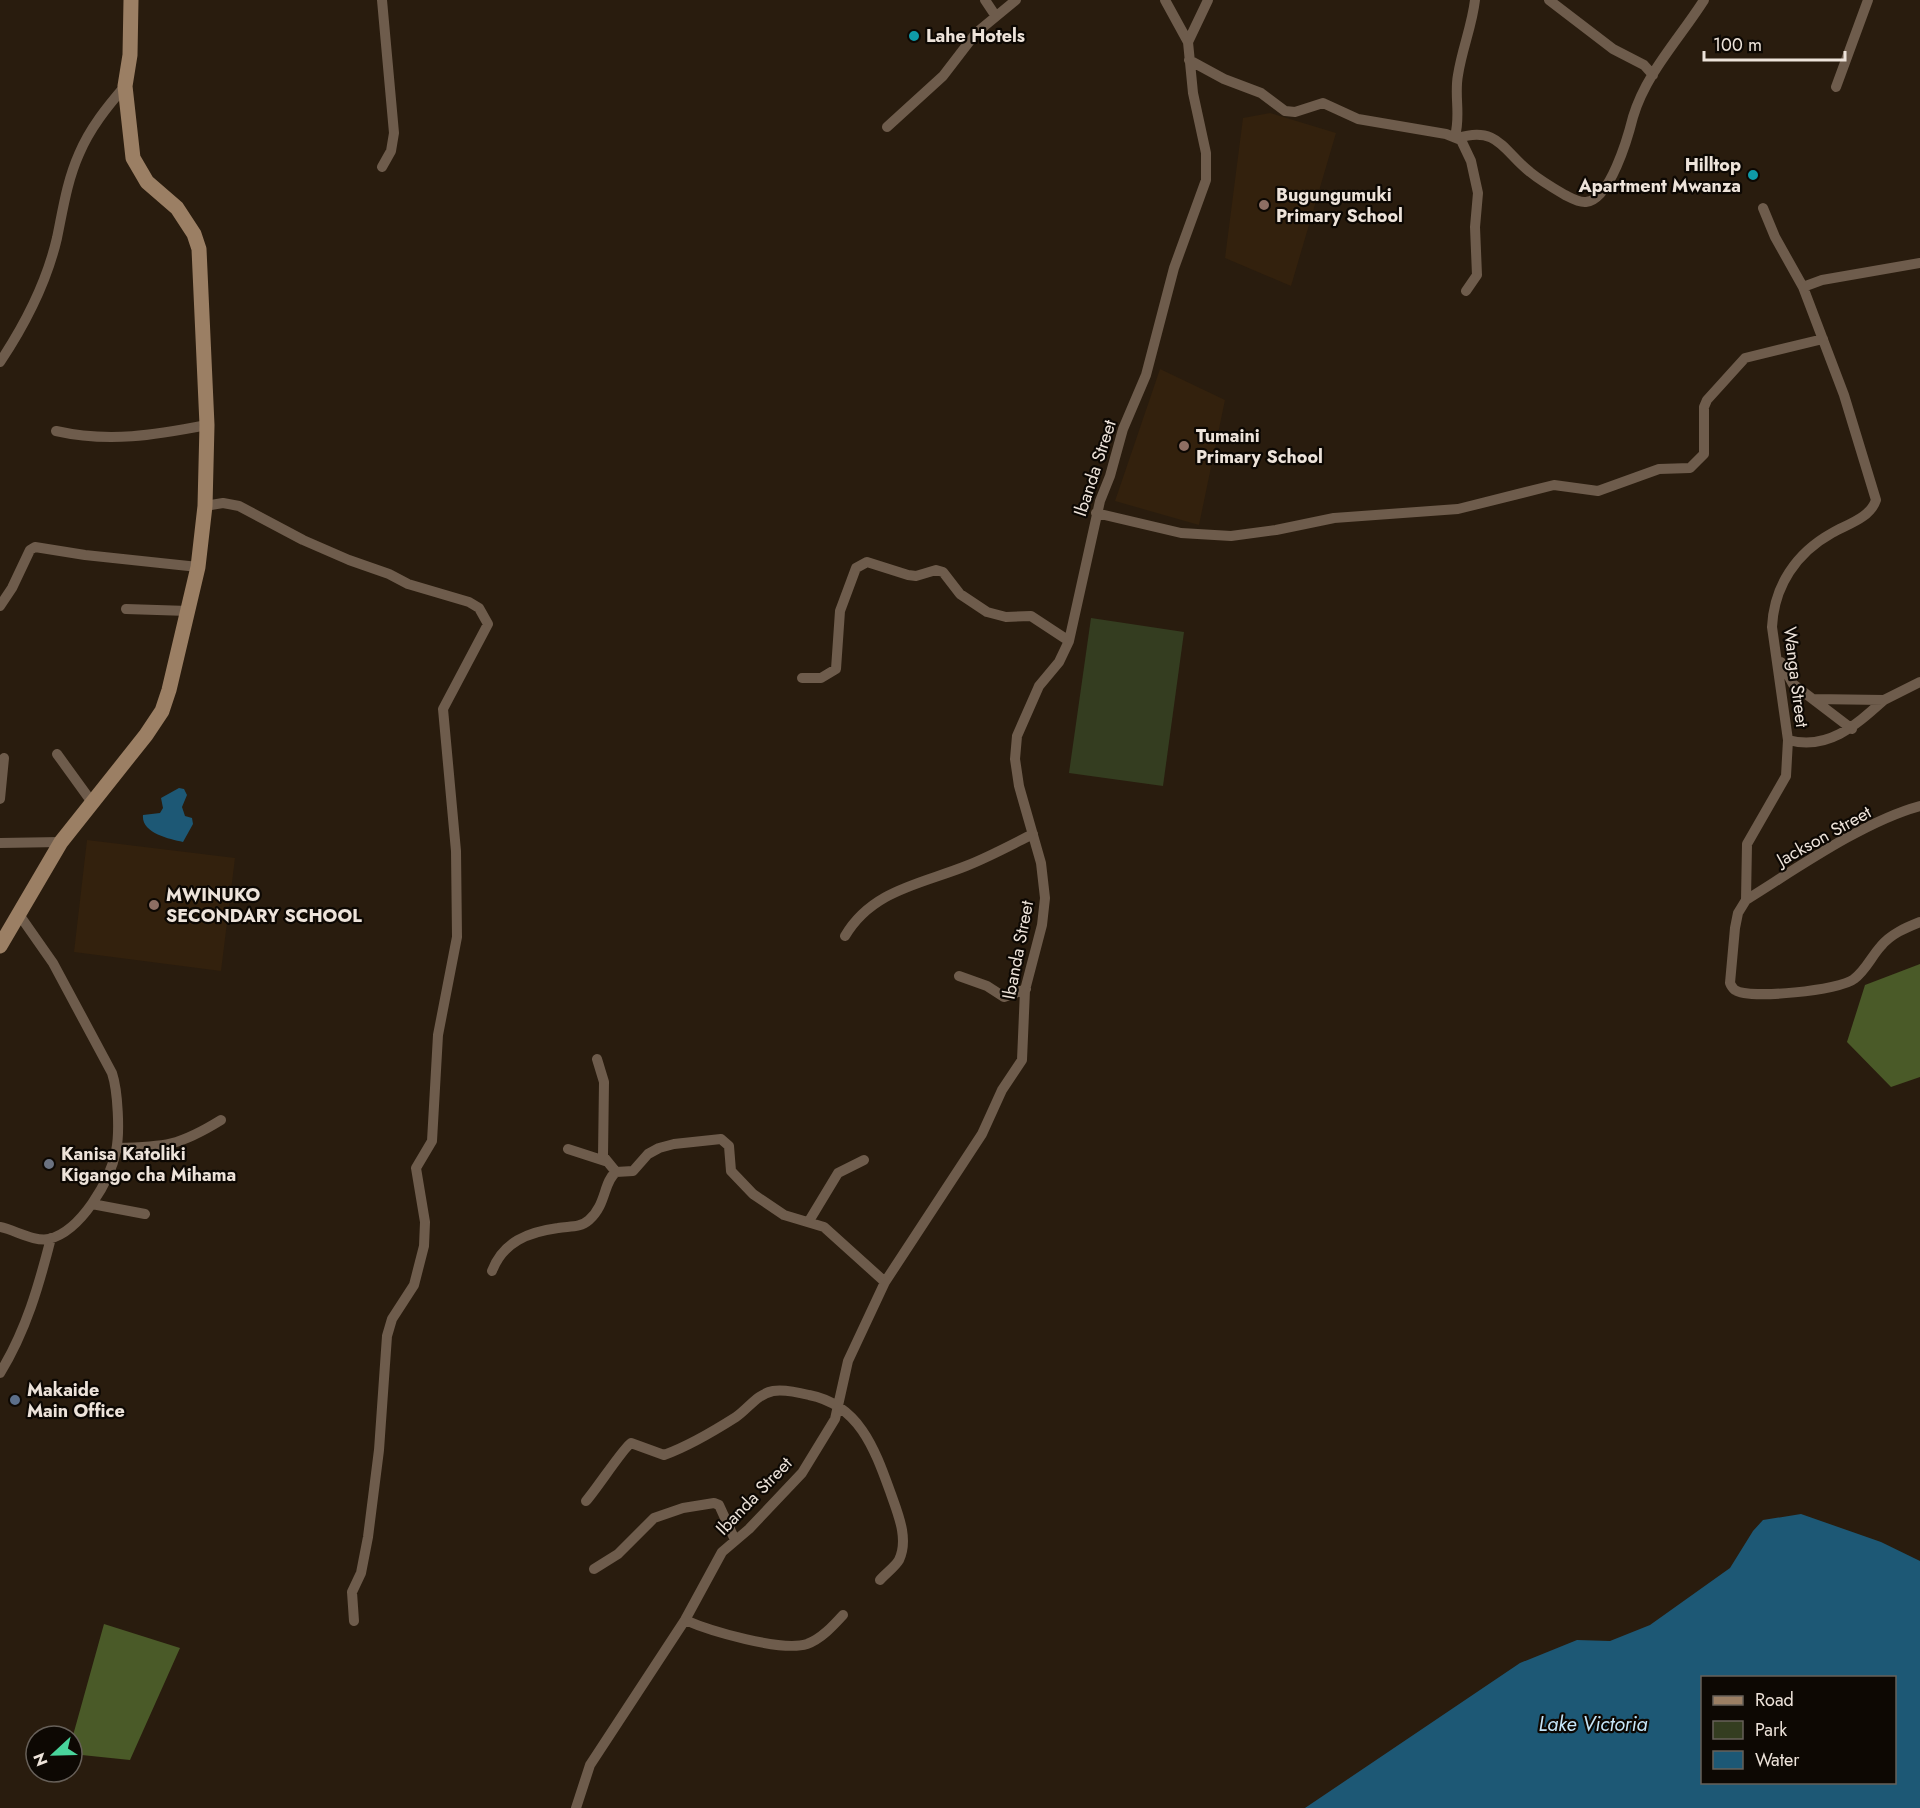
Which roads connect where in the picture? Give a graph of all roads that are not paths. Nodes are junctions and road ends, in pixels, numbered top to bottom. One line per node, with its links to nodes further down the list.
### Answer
1 (131, 0): 15 (street)
2 (382, 0): 19 (street)
3 (985, 0): 11 (street)
4 (1016, 0): 11 (street)
5 (1165, 0): 12 (street)
6 (1208, 0): 12 (street)
7 (1475, 0): 18 (street)
8 (1549, 0): 14 (street)
9 (1704, 0): 14 (street)
10 (1868, 0): 16 (street)
11 (995, 15): 17 (street)
12 (1188, 42): 13 (street, Ibanda Street)
13 (1189, 60): 18 (street); 29 (street, Ibanda Street)
14 (1653, 75): 18 (street)
15 (124, 86): 25 (street); 26 (street)
16 (1836, 87)
17 (887, 128)
18 (1456, 137): 23 (street)
19 (382, 167)
20 (1763, 208): 22 (street, Wanga Street)
21 (1920, 263): 22 (street)
22 (1803, 287): 24 (street, Wanga Street)
23 (1466, 291)
24 (1823, 339): 29 (street); 35 (street, Wanga Street)
25 (0, 362)
26 (207, 425): 27 (street); 28 (street)
27 (56, 431)
28 (205, 506): 30 (street); 81 (street)
29 (1096, 513): 34 (street, Ibanda Street)
30 (198, 567): 31 (street); 33 (street)
31 (0, 606)
32 (126, 609): 33 (street)
33 (188, 611): 45 (street)
34 (1069, 641): 36 (street); 47 (street, Ibanda Street)
35 (1777, 654): 38 (street); 41 (street, Wanga Street)
36 (802, 678)
37 (1920, 682): 39 (street)
38 (1813, 699): 39 (street); 40 (street)
39 (1884, 700): 40 (street)
40 (1852, 729): 41 (street)
41 (1788, 740): 50 (street, Wanga Street)
42 (57, 754): 45 (street)
43 (4, 758): 44 (street)
44 (0, 799)
45 (91, 801): 48 (street)
46 (1920, 806): 50 (street, Jackson Street)
47 (1033, 834): 53 (street); 56 (street, Ibanda Street)
48 (61, 842): 49 (street); 51 (street)
49 (0, 843)
50 (1746, 900): 52 (street, Wanga Street)
51 (18, 913): 54 (street); 59 (street)
52 (1920, 922)
53 (845, 936)
54 (0, 946)
55 (958, 976): 56 (street)
56 (1026, 989): 72 (street, Ibanda Street)
57 (597, 1059): 62 (street)
58 (221, 1120): 59 (street)
59 (117, 1148): 64 (street)
60 (568, 1149): 62 (street)
61 (864, 1160): 65 (street)
62 (605, 1161): 63 (street)
63 (616, 1172): 67 (street); 71 (street)
64 (92, 1204): 66 (street); 70 (street)
65 (816, 1208): 67 (street); 69 (street)
66 (146, 1214)
67 (809, 1221): 69 (street)
68 (0, 1227): 70 (street)
69 (830, 1233): 72 (street)
70 (51, 1238): 73 (street)
71 (492, 1271)
72 (885, 1282): 74 (street, Ibanda Street)
73 (0, 1373)
74 (839, 1405): 75 (street); 76 (street, Ibanda Street); 78 (street)
75 (586, 1501)
76 (735, 1540): 77 (street); 80 (street, Ibanda Street)
77 (594, 1569)
78 (880, 1580)
79 (843, 1615): 80 (street)
80 (686, 1620): 82 (street, Ibanda Street)
81 (354, 1621)
82 (576, 1808)

